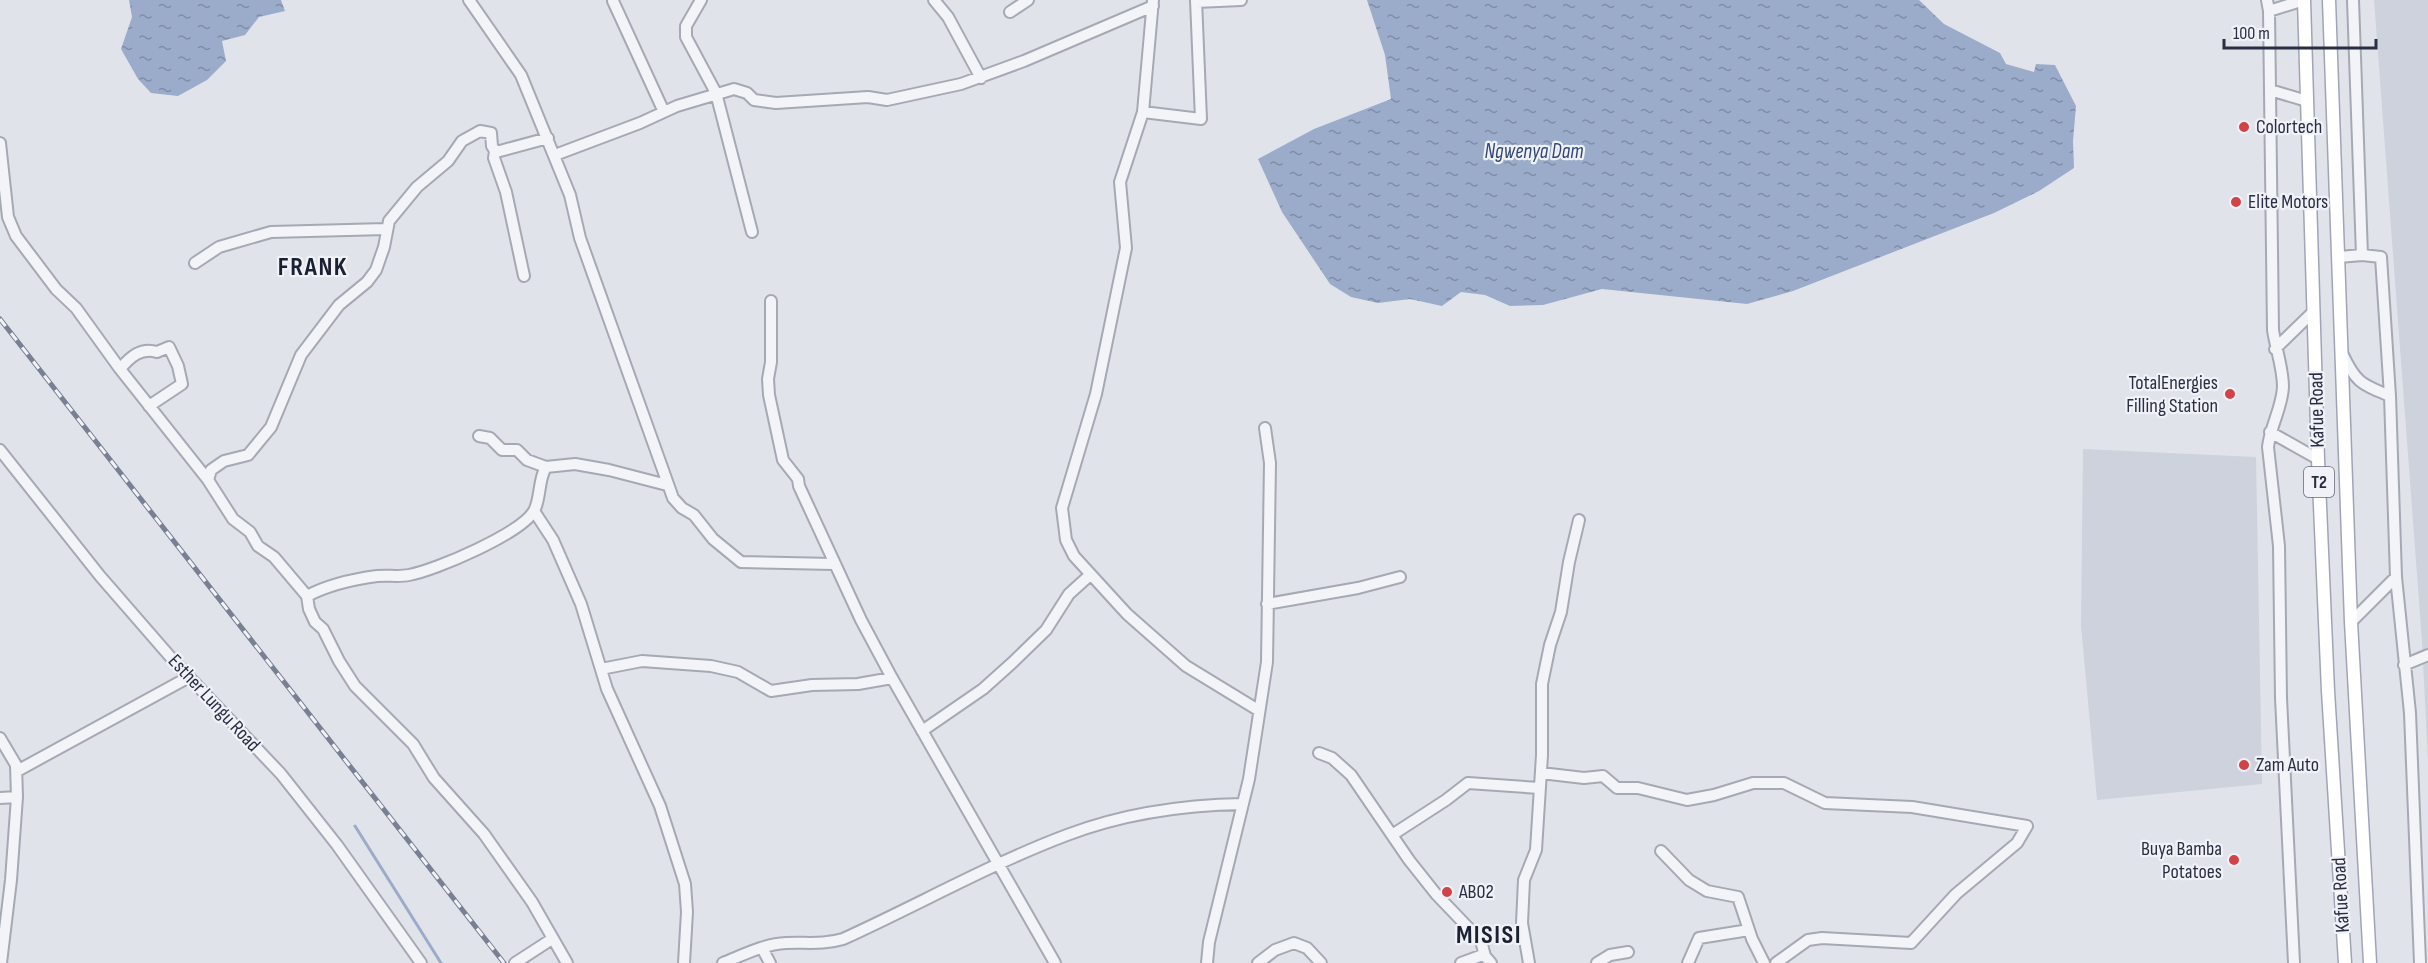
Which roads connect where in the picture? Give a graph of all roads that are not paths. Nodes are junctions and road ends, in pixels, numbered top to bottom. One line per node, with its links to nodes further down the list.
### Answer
1 (469, 0): 20 (street)
2 (701, 0): 16 (street)
3 (934, 0): 14 (street)
4 (1028, 0): 13 (street)
5 (1241, 0): 10 (street)
6 (2304, 0): 12 (street); 17 (main road, Kafue Road / T2)
7 (2329, 0): 27 (main road, Kafue Road / T2)
8 (2353, 0): 26 (street)
9 (613, 1): 18 (street)
10 (1196, 1): 19 (street)
11 (1153, 3): 14 (street); 19 (street)
12 (2268, 6): 15 (street)
13 (1010, 12)
14 (981, 78): 16 (street)
15 (2270, 90): 17 (street); 32 (street)
16 (716, 93): 18 (street); 25 (street)
17 (2307, 101): 31 (main road, Kafue Road / T2)
18 (664, 112): 23 (street)
19 (1143, 112): 48 (street)
20 (548, 138): 22 (street); 23 (street)
21 (0, 143): 34 (street)
22 (495, 151): 24 (street); 29 (street)
23 (555, 155): 44 (street)
24 (386, 229): 28 (street); 43 (street)
25 (752, 232)
26 (2362, 255): 27 (street); 35 (street)
27 (2339, 257): 33 (main road, Kafue Road / T2)
28 (195, 263)
29 (524, 276)
30 (771, 301): 47 (street)
31 (2314, 311): 32 (street); 41 (main road, Kafue Road / T2)
32 (2276, 349): 38 (street)
33 (2342, 353): 35 (street); 53 (main road, Kafue Road / T2)
34 (120, 369): 36 (street); 36 (street)
35 (2390, 396): 50 (street)
36 (149, 406): 43 (street)
37 (1265, 428): 52 (street)
38 (2270, 432): 41 (street); 94 (street)
39 (479, 436): 42 (street)
40 (0, 450): 57 (street, Esther Lungu Road)
41 (2318, 459): 95 (main road, Kafue Road / T2)
42 (546, 467): 44 (street); 45 (street)
43 (208, 480): 51 (street)
44 (667, 485): 47 (street)
45 (534, 511): 51 (street); 56 (street)
46 (1579, 520): 64 (street)
47 (834, 564): 58 (street)
48 (1090, 575): 59 (street); 60 (street)
49 (1400, 577): 52 (street)
50 (2396, 577): 53 (street); 55 (street)
51 (307, 596): 73 (street)
52 (1267, 604): 59 (street)
53 (2351, 622): 96 (main road, Kafue Road / T2)
54 (2428, 655): 55 (street)
55 (2404, 666): 97 (street)
56 (601, 669): 58 (street); 81 (street)
57 (189, 677): 63 (street); 78 (street, Esther Lungu Road)
58 (892, 678): 60 (street)
59 (1258, 710): 68 (street)
60 (922, 731): 71 (street)
61 (0, 738): 63 (street)
62 (1319, 753): 69 (street)
63 (17, 771): 66 (street)
64 (1541, 773): 65 (street); 93 (street)
65 (1539, 788): 69 (street); 89 (street)
66 (17, 797): 67 (street); 77 (street)
67 (0, 798)
68 (1243, 804): 71 (street); 85 (street)
69 (1392, 835): 76 (street)
70 (1661, 851): 72 (street)
71 (1000, 864): 74 (street); 84 (street)
72 (1749, 930): 91 (street); 92 (street)
73 (552, 939): 79 (street); 80 (street)
74 (762, 948): 82 (street); 83 (street)
75 (1628, 952): 90 (street)
76 (1488, 960): 88 (street)
77 (1, 963)
78 (421, 963)
79 (515, 963)
80 (567, 963)
81 (684, 963)
82 (723, 963)
83 (770, 963)
84 (1055, 963)
85 (1207, 963)
86 (1258, 963): 87 (street)
87 (1321, 963)
88 (1461, 963)
89 (1529, 963)
90 (1597, 963)
91 (1688, 963)
92 (1764, 963)
93 (1776, 963)
94 (2294, 963)
95 (2345, 963)
96 (2370, 963)
97 (2420, 963)

